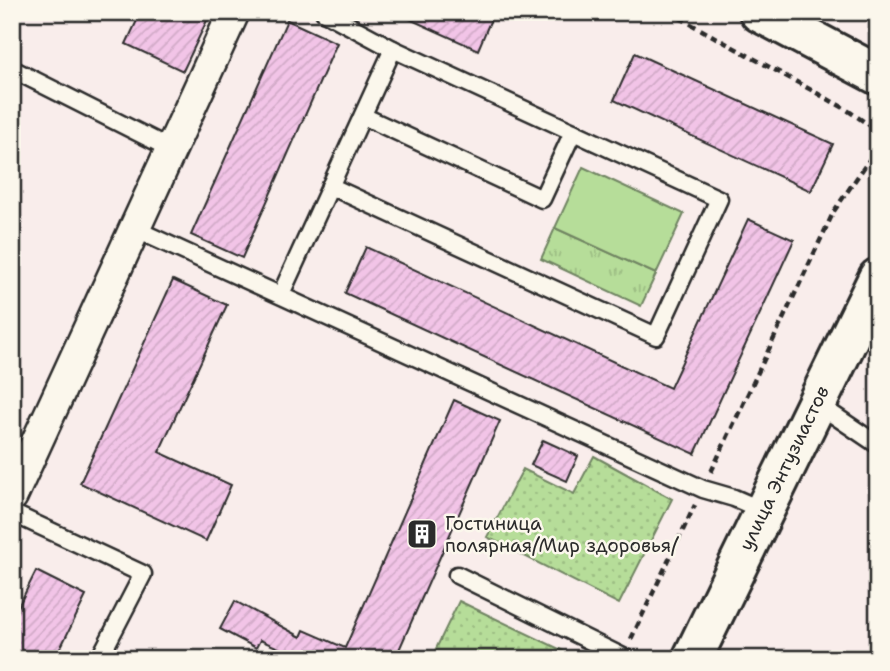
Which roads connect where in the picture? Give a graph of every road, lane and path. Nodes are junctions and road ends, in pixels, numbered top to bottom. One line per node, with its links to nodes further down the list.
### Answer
1 (234, 12): 12 (street)
2 (324, 12): 5 (lane)
3 (669, 12): 9 (path)
4 (759, 12): 7 (street)
5 (393, 49): 8 (lane); 10 (lane)
6 (12, 69): 12 (lane)
7 (878, 75)
8 (363, 116): 10 (lane); 13 (lane)
9 (878, 131)
10 (573, 132): 13 (lane)
11 (878, 147): 19 (path)
12 (171, 149): 14 (street)
13 (330, 187): 16 (lane)
14 (135, 229): 16 (lane); 20 (street)
15 (878, 278): 17 (street, улица Энтузиастов)
16 (281, 294): 19 (lane)
17 (815, 403): 18 (lane); 21 (street, улица Энтузиастов)
18 (878, 444)
19 (703, 489): 21 (lane); 24 (path)
20 (12, 496)
21 (764, 511): 26 (street, улица Энтузиастов)
22 (12, 513): 25 (lane)
23 (457, 575): 24 (lane)
24 (624, 658)
25 (99, 659)
26 (692, 659)

